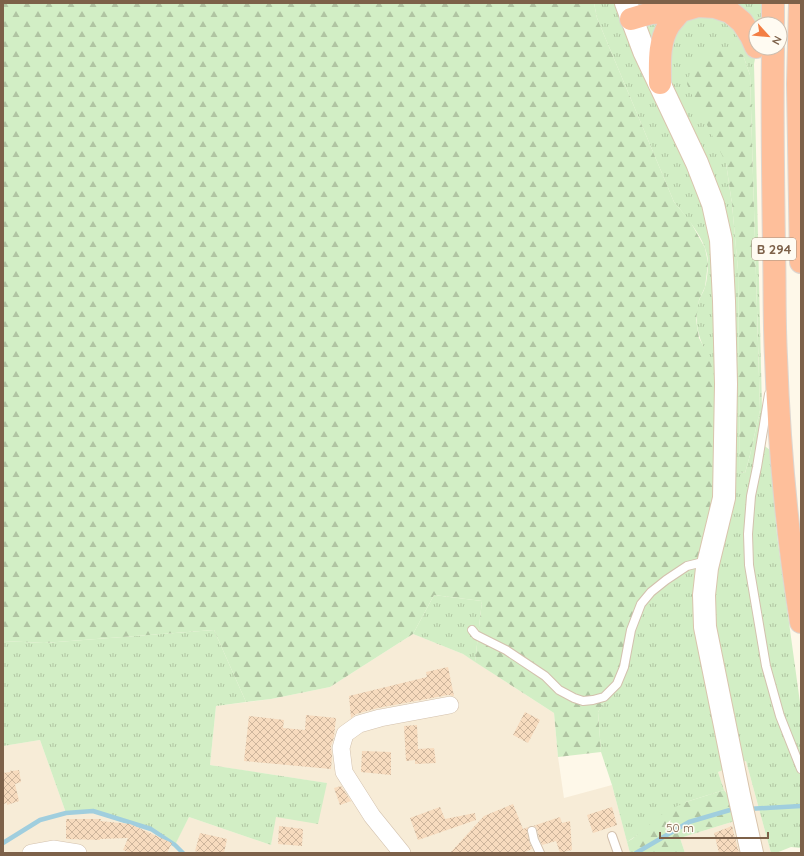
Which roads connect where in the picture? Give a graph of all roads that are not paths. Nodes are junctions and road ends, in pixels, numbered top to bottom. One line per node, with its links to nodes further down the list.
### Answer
1 (773, 3): 5 (highway)
2 (800, 3): 11 (highway, B 294)
3 (628, 11): 4 (highway, B 294); 10 (street)
4 (681, 11): 6 (highway, B 294); 10 (highway)
5 (773, 16)
6 (748, 31)
7 (760, 56): 9 (highway, B 294)
8 (773, 56): 9 (highway, B 294)
9 (772, 79): 12 (highway, B 294)
10 (660, 83): 25 (street)
11 (801, 262)
12 (776, 356): 14 (highway, B 294); 17 (lane)
13 (700, 563): 15 (lane)
14 (801, 622)
15 (472, 630)
16 (450, 705): 22 (street)
17 (801, 769)
18 (532, 831): 23 (lane)
19 (612, 836): 24 (lane)
20 (31, 853): 21 (street)
21 (78, 853)
22 (402, 853)
23 (540, 853)
24 (618, 853)
25 (752, 853)

